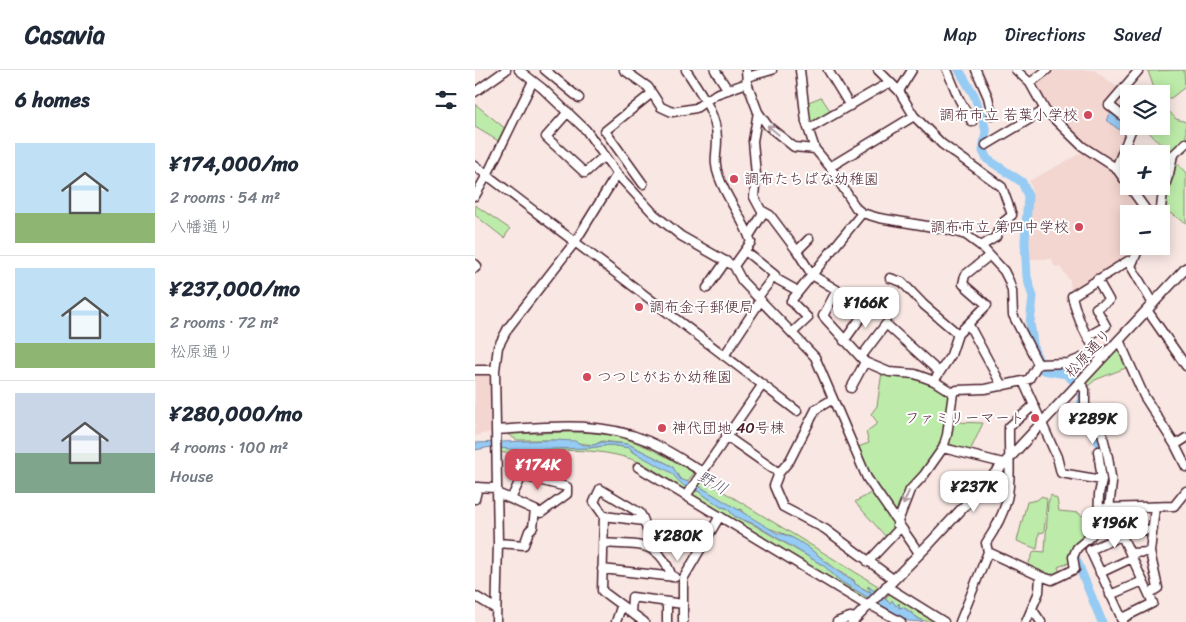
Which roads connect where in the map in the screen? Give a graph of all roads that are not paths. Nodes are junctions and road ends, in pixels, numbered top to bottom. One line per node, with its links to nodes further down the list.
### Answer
1 (506, 70): 24 (street)
2 (519, 70): 18 (street)
3 (545, 70): 27 (street)
4 (686, 70): 28 (street)
5 (715, 70): 22 (street)
6 (772, 70): 17 (street)
7 (801, 70): 37 (street)
8 (829, 70): 29 (street)
9 (878, 70): 19 (street)
10 (912, 70): 23 (street)
11 (947, 70): 36 (street)
12 (976, 70): 34 (street)
13 (1016, 70): 20 (street)
14 (1047, 70): 20 (street)
15 (1139, 70): 21 (street)
16 (629, 71): 26 (street)
17 (747, 77): 22 (street); 32 (street)
18 (533, 81): 31 (street); 48 (street)
19 (890, 82): 23 (street); 29 (street)
20 (1030, 83): 30 (street)
21 (1126, 85)
22 (727, 90): 28 (street)
23 (899, 91): 35 (street)
24 (475, 92)
25 (1120, 92): 33 (street)
26 (652, 93): 28 (street); 40 (street)
27 (579, 98)
28 (706, 101): 55 (street)
29 (850, 106): 37 (street)
30 (1045, 110): 41 (street); 46 (street)
31 (568, 112): 43 (street); 43 (street)
32 (758, 112): 42 (street, one-way to 32); 53 (street)
33 (1120, 114)
34 (992, 115)
35 (914, 116): 45 (street); 58 (street)
36 (972, 122)
37 (809, 129): 42 (street)
38 (1129, 135): 46 (street)
39 (1186, 143): 52 (street)
40 (613, 144): 43 (street); 49 (street)
41 (986, 145)
42 (815, 149): 45 (street)
43 (603, 154): 47 (street)
44 (475, 166): 48 (street)
45 (830, 167): 54 (street)
46 (1116, 168): 51 (street)
47 (617, 174): 57 (street); 63 (street)
48 (487, 175): 50 (street); 57 (street)
49 (643, 184)
50 (475, 196)
51 (1143, 205)
52 (1161, 205)
53 (764, 212): 55 (street); 60 (street)
54 (862, 214): 58 (street); 69 (street)
55 (749, 236): 59 (street)
56 (809, 239): 60 (street)
57 (575, 242): 85 (street); 90 (street)
58 (981, 246): 62 (street)
59 (745, 251): 66 (street); 70 (street)
60 (797, 251): 69 (street)
61 (1136, 255): 65 (street)
62 (989, 256): 78 (street); 87 (street)
63 (726, 261): 66 (street); 73 (street)
64 (475, 264): 67 (street)
65 (1131, 264): 72 (street); 76 (street)
66 (734, 266): 75 (street)
67 (475, 268)
68 (1186, 268): 76 (main road, 松原通り)
69 (811, 275): 74 (street); 83 (street)
70 (773, 277): 74 (street); 75 (street)
71 (890, 278): 80 (street)
72 (1097, 279): 81 (street); 81 (street)
73 (707, 288)
74 (798, 291): 79 (street)
75 (760, 298): 79 (street); 85 (street)
76 (1150, 307): 82 (main road, 松原通り); 88 (street)
77 (866, 308): 83 (street)
78 (969, 325): 80 (street); 96 (street)
79 (793, 332): 99 (street)
80 (958, 334): 91 (street)
81 (1088, 336): 84 (street)
82 (1119, 340): 84 (main road, 松原通り); 106 (street)
83 (844, 341): 86 (street)
84 (1099, 355): 87 (street); 94 (main road, 松原通り)
85 (725, 356): 95 (street)
86 (863, 360): 91 (street); 92 (street); 97 (street)
87 (1038, 364): 93 (street)
88 (1186, 366)
89 (475, 370): 90 (street)
90 (495, 370): 103 (street)
91 (939, 372): 92 (street)
92 (934, 381): 98 (street)
93 (1023, 381): 96 (street); 100 (street)
94 (1079, 382): 102 (main road, 松原通り); 124 (street)
95 (763, 384): 101 (street); 104 (street)
96 (1002, 386): 98 (street)
97 (851, 388)
98 (953, 393): 107 (street)
99 (833, 399): 114 (street); 129 (street)
100 (1033, 406): 102 (street); 109 (street)
101 (797, 411)
102 (1042, 421): 109 (main road, 松原通り); 116 (street)
103 (496, 432): 113 (street); 118 (street)
104 (726, 436): 113 (street); 114 (street)
105 (1186, 438): 106 (street)
106 (1175, 445): 112 (street)
107 (943, 448): 109 (street); 129 (street, one-way to 129)
108 (1098, 451): 116 (street)
109 (1006, 460): 135 (street); 137 (main road, 松原通り)
110 (524, 464): 115 (street)
111 (638, 467): 120 (street)
112 (1186, 467)
113 (700, 473): 120 (street)
114 (779, 473): 139 (street)
115 (522, 476): 121 (street); 125 (street)
116 (1102, 480): 124 (street)
117 (477, 487): 118 (street); 122 (street)
118 (496, 491): 121 (street); 132 (street)
119 (1186, 492): 123 (street)
120 (686, 496): 127 (street)
121 (511, 499): 125 (street)
122 (475, 500)
123 (1155, 507): 124 (street); 130 (street)
124 (1104, 508): 131 (street); 142 (street)
125 (535, 510): 132 (street)
126 (604, 516): 128 (street); 128 (street); 133 (street)
127 (720, 516): 145 (street); 153 (street)
128 (644, 521): 134 (street)
129 (899, 526): 137 (street); 139 (street)
130 (1153, 529): 131 (street); 136 (street)
131 (1120, 534): 138 (street); 141 (street)
132 (498, 543): 155 (street)
133 (603, 543): 134 (street); 140 (street)
134 (653, 548): 143 (street)
135 (988, 552): 142 (street); 168 (street)
136 (1150, 552): 138 (street); 148 (street)
137 (919, 553): 144 (main road, 松原通り)
138 (1131, 556): 141 (street); 146 (street)
139 (868, 562): 144 (street)
140 (602, 568): 143 (street); 154 (street)
141 (1100, 573): 149 (street)
142 (1039, 576): 156 (street)
143 (672, 577): 145 (street)
144 (893, 578): 147 (main road, 松原通り)
145 (683, 579): 152 (street)
146 (1143, 581): 148 (street); 149 (street)
147 (885, 587): 153 (main road, 松原通り); 167 (street)
148 (1149, 594): 159 (street)
149 (1111, 595): 159 (street)
150 (475, 596): 155 (street)
151 (667, 602): 152 (street); 157 (street); 163 (street)
152 (683, 604): 164 (street)
153 (869, 604): 158 (main road); 166 (street)
154 (621, 607): 157 (street); 161 (street)
155 (497, 609): 160 (street)
156 (1032, 609): 169 (street); 170 (street)
157 (631, 613): 162 (street)
158 (854, 620): 165 (street)
159 (1122, 620)
160 (496, 622)
161 (616, 622)
162 (644, 622)
163 (667, 622)
164 (683, 622)
165 (837, 622)
166 (901, 622)
167 (944, 622)
168 (959, 622)
169 (1026, 622)
170 (1041, 622)

